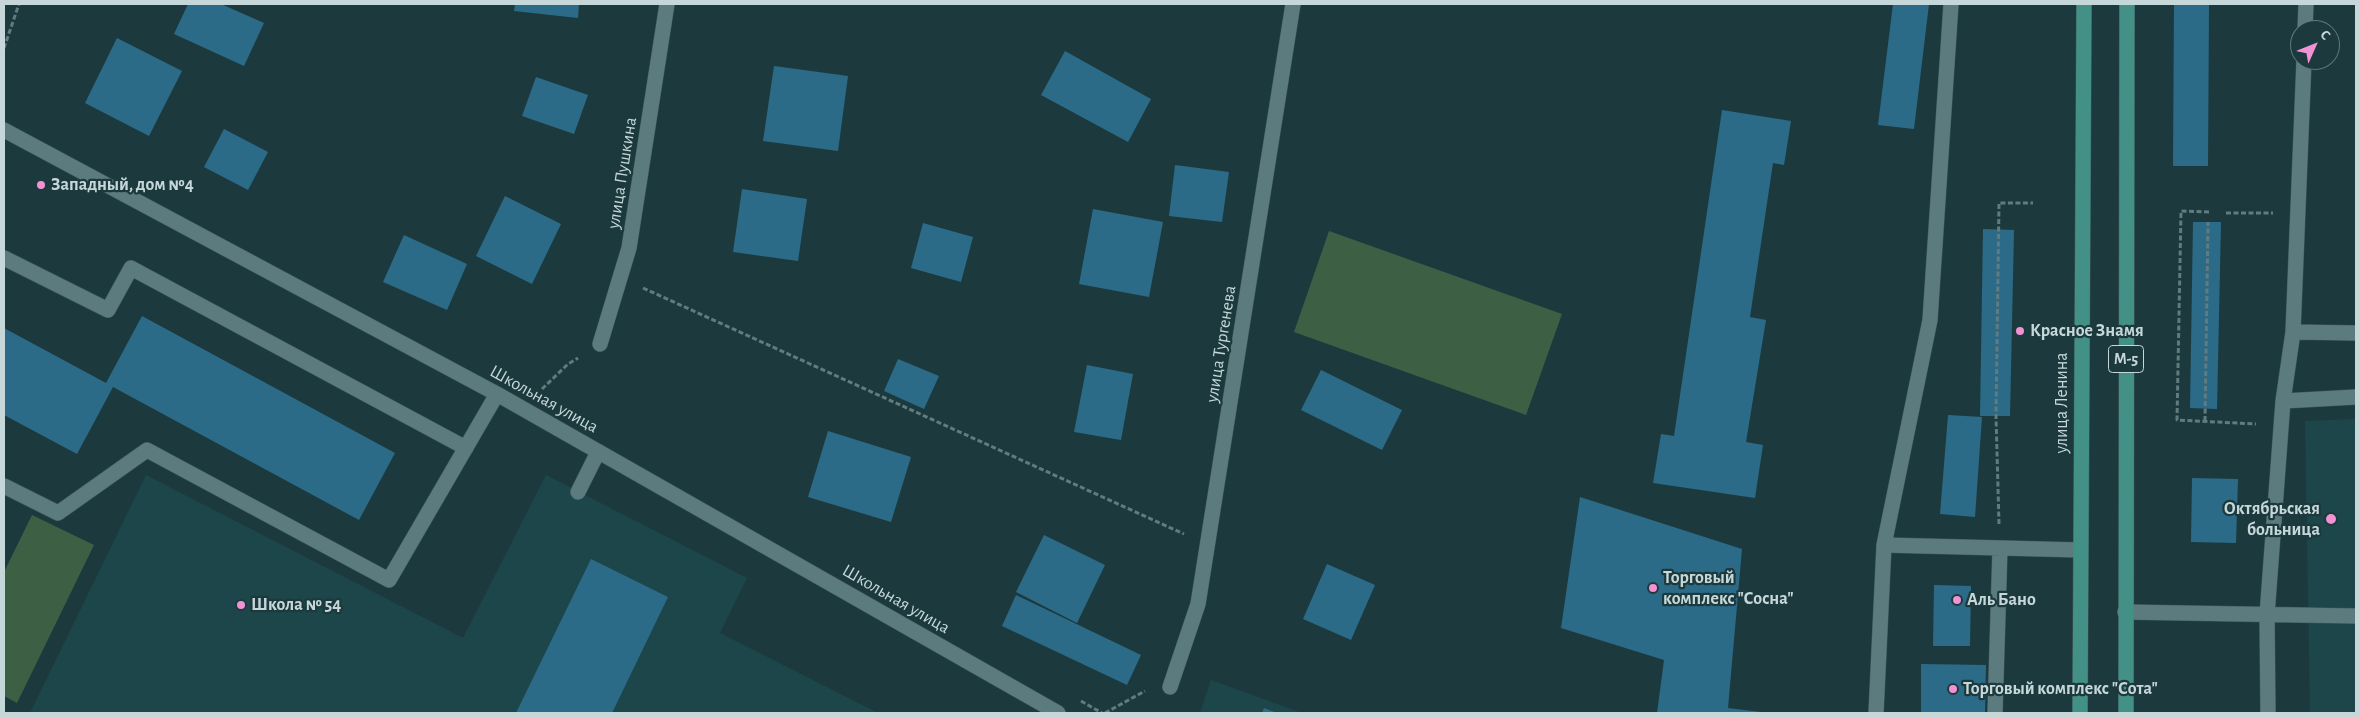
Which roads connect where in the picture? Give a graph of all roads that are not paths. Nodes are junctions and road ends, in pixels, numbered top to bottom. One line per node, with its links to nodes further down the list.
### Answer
1 (667, 4): 13 (street, улица Пушкина)
2 (1293, 4): 27 (street, улица Тургенева)
3 (1951, 4): 21 (street)
4 (2084, 4): 23 (main road, улица Ленина)
5 (2127, 4): 24 (main road, М-5)
6 (2306, 4): 7 (street)
7 (2305, 20)
8 (2304, 70): 11 (street)
9 (4, 130): 14 (street, Школьная улица)
10 (4, 258): 17 (street)
11 (2293, 332): 12 (street); 16 (street)
12 (2356, 333)
13 (600, 344)
14 (497, 394): 17 (street); 18 (street, Школьная улица)
15 (2356, 397): 16 (street)
16 (2283, 401): 25 (street)
17 (466, 448): 19 (street)
18 (598, 452): 20 (street); 28 (street, Школьная улица)
19 (4, 486)
20 (578, 492)
21 (1884, 545): 22 (street); 29 (street)
22 (2000, 548): 23 (street); 30 (street)
23 (2080, 550): 31 (main road, улица Ленина)
24 (2125, 612): 25 (street); 32 (main road, М-5)
25 (2267, 615): 26 (street); 33 (street)
26 (2356, 616)
27 (1170, 686)
28 (1058, 713)
29 (1876, 713)
30 (1994, 713)
31 (2080, 713)
32 (2126, 713)
33 (2268, 713)

